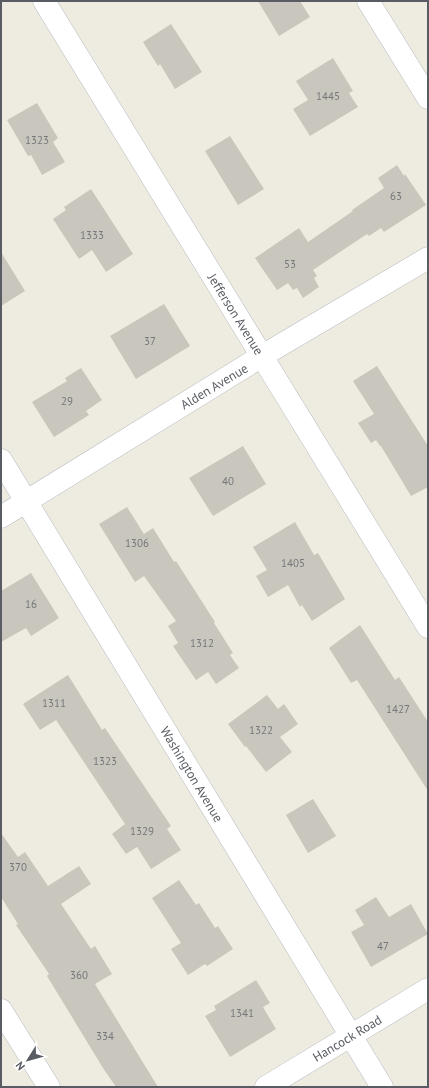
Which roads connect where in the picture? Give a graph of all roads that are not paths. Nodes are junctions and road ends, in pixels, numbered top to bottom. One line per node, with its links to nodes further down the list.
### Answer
1 (44, 1): 5 (street, Jefferson Avenue)
2 (368, 1): 3 (street)
3 (428, 98)
4 (428, 258): 5 (street, Alden Avenue)
5 (262, 356): 7 (street, Alden Avenue); 9 (street, Jefferson Avenue)
6 (1, 460): 7 (street, Washington Avenue)
7 (26, 501): 8 (street, Alden Avenue); 12 (street, Washington Avenue)
8 (1, 517)
9 (428, 627)
10 (428, 989): 12 (street, Hancock Road)
11 (1, 1010): 13 (street)
12 (351, 1036): 14 (street, Hancock Road); 15 (street, Washington Avenue)
13 (48, 1087)
14 (266, 1087)
15 (382, 1087)

